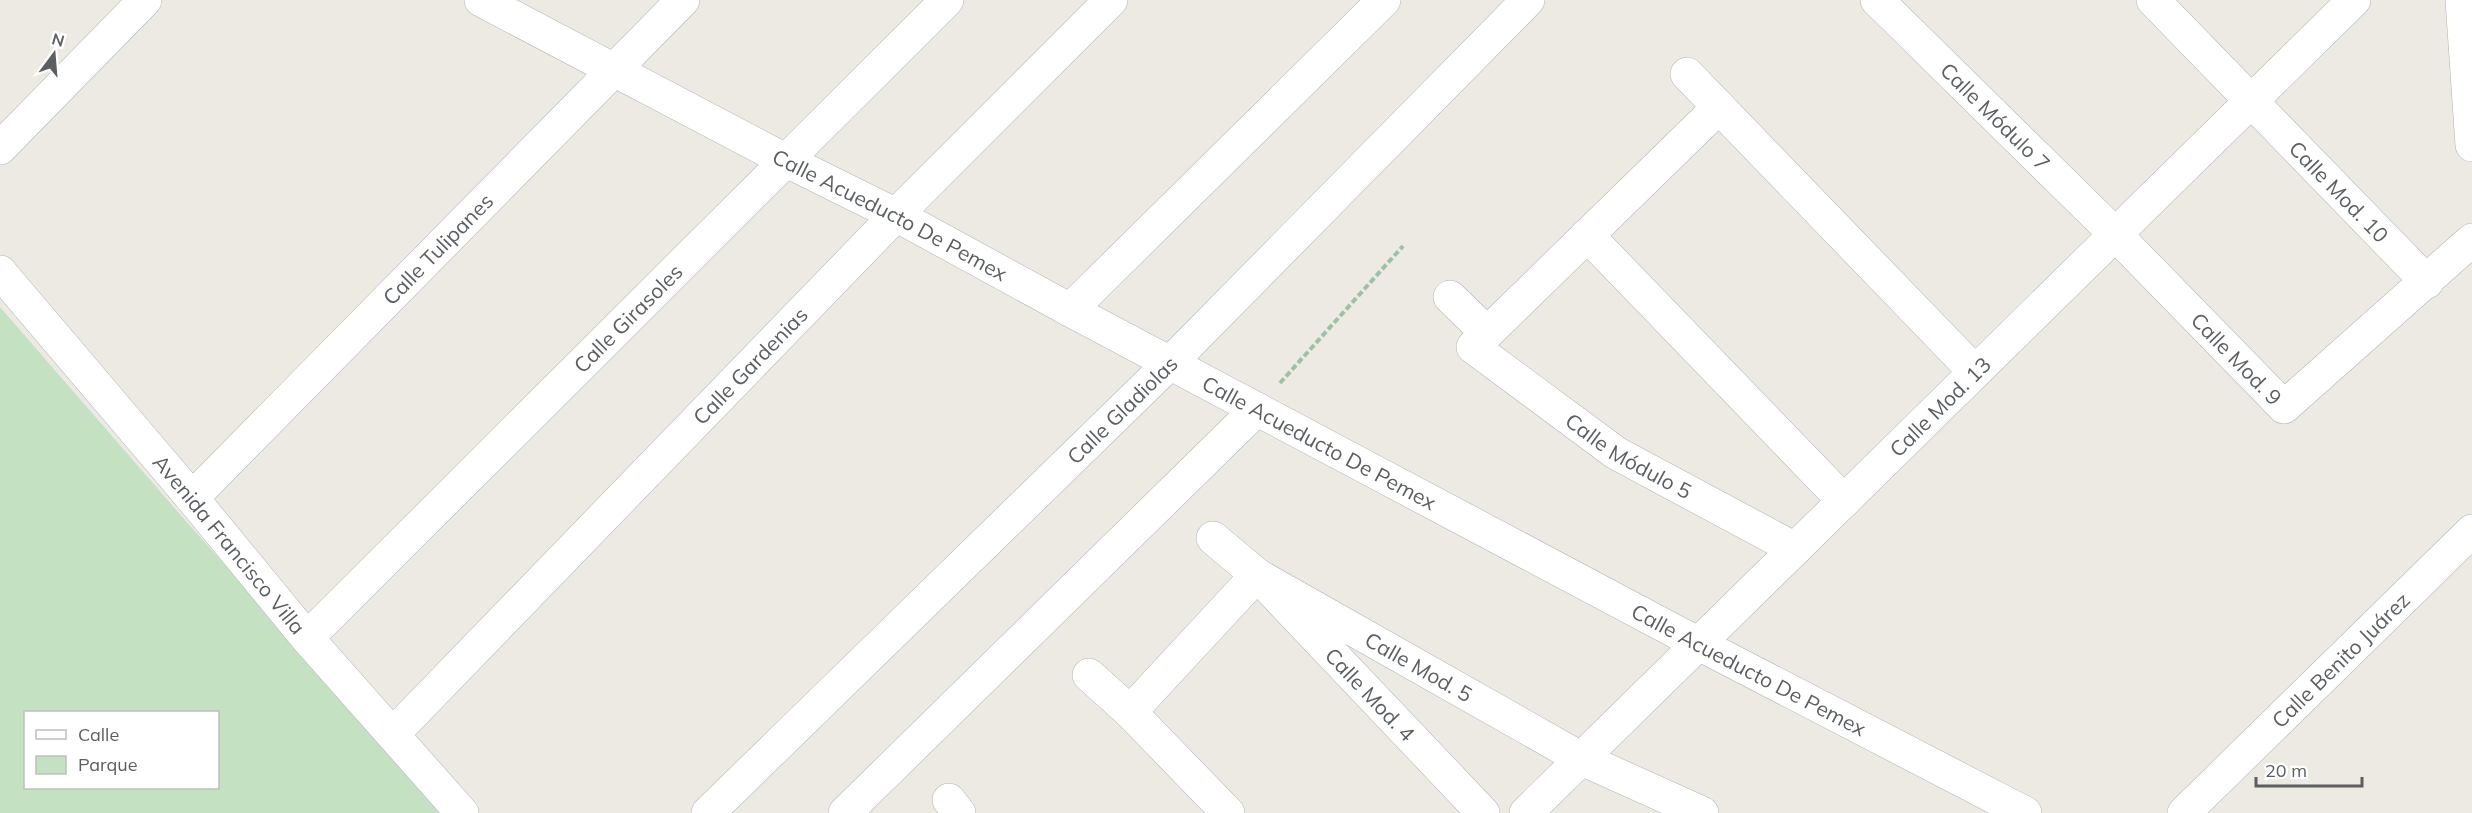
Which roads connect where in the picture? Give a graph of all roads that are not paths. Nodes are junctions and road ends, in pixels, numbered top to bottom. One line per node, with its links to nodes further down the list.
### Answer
1 (146, 0): 17 (street)
2 (481, 0): 12 (street, Calle Acueducto De Pemex)
3 (683, 0): 12 (street, Calle Tulipanes)
4 (947, 0): 18 (street, Calle Girasoles)
5 (1111, 0): 19 (street, Calle Gardenias)
6 (1384, 0): 26 (street)
7 (1528, 0): 28 (street, Calle Gladiolas)
8 (1877, 0): 20 (street, Calle Módulo 7)
9 (2153, 0): 14 (street)
10 (2354, 0): 14 (street, Calle Mod. 13)
11 (2462, 0): 16 (street)
12 (614, 70): 18 (street, Calle Acueducto De Pemex); 31 (street, Calle Tulipanes)
13 (1687, 74): 15 (street)
14 (2250, 101): 20 (street, Calle Mod. 13); 24 (street, Calle Mod. 10)
15 (1719, 107): 21 (street); 29 (street)
16 (2472, 145)
17 (0, 148)
18 (787, 161): 19 (street, Calle Acueducto De Pemex); 37 (street, Calle Girasoles)
19 (896, 215): 26 (street, Calle Acueducto De Pemex); 41 (street, Calle Gardenias)
20 (2115, 234): 24 (street, Calle Mod. 9); 29 (street, Calle Mod. 13)
21 (1587, 235): 27 (street); 32 (street)
22 (2472, 240): 24 (street, Calle Mod. 9)
23 (0, 272): 31 (street, Avenida Francisco Villa)
24 (2427, 282)
25 (1450, 297): 27 (street, Calle Módulo 5)
26 (1070, 310): 28 (street, Calle Acueducto De Pemex)
27 (1480, 340): 35 (street, Calle Módulo 5)
28 (1170, 363): 30 (street, Calle Acueducto De Pemex); 44 (street, Calle Gladiolas)
29 (1975, 372): 32 (street, Calle Mod. 13)
30 (1257, 409): 38 (street, Calle Acueducto De Pemex); 45 (street)
31 (192, 498): 37 (street, Avenida Francisco Villa)
32 (1844, 501): 35 (street, Calle Mod. 13)
33 (2472, 531): 51 (street, Calle Benito Juárez)
34 (1213, 538): 36 (street)
35 (1795, 549): 38 (street, Calle Mod. 13)
36 (1257, 575): 40 (street); 42 (street, Calle Mod. 5); 47 (street, Calle Mod. 4)
37 (308, 638): 41 (street, Avenida Francisco Villa)
38 (1699, 644): 42 (street, Calle Mod. 13); 50 (street, Calle Acueducto De Pemex)
39 (1089, 675): 40 (street)
40 (1130, 712): 46 (street)
41 (393, 735): 43 (street, Avenida Francisco Villa)
42 (1582, 759): 48 (street, Calle Mod. 13); 49 (street, Calle Mod. 5)
43 (462, 813)
44 (708, 813)
45 (845, 813)
46 (1228, 813)
47 (1483, 813)
48 (1526, 813)
49 (1702, 813)
50 (2025, 813)
51 (2184, 813)

